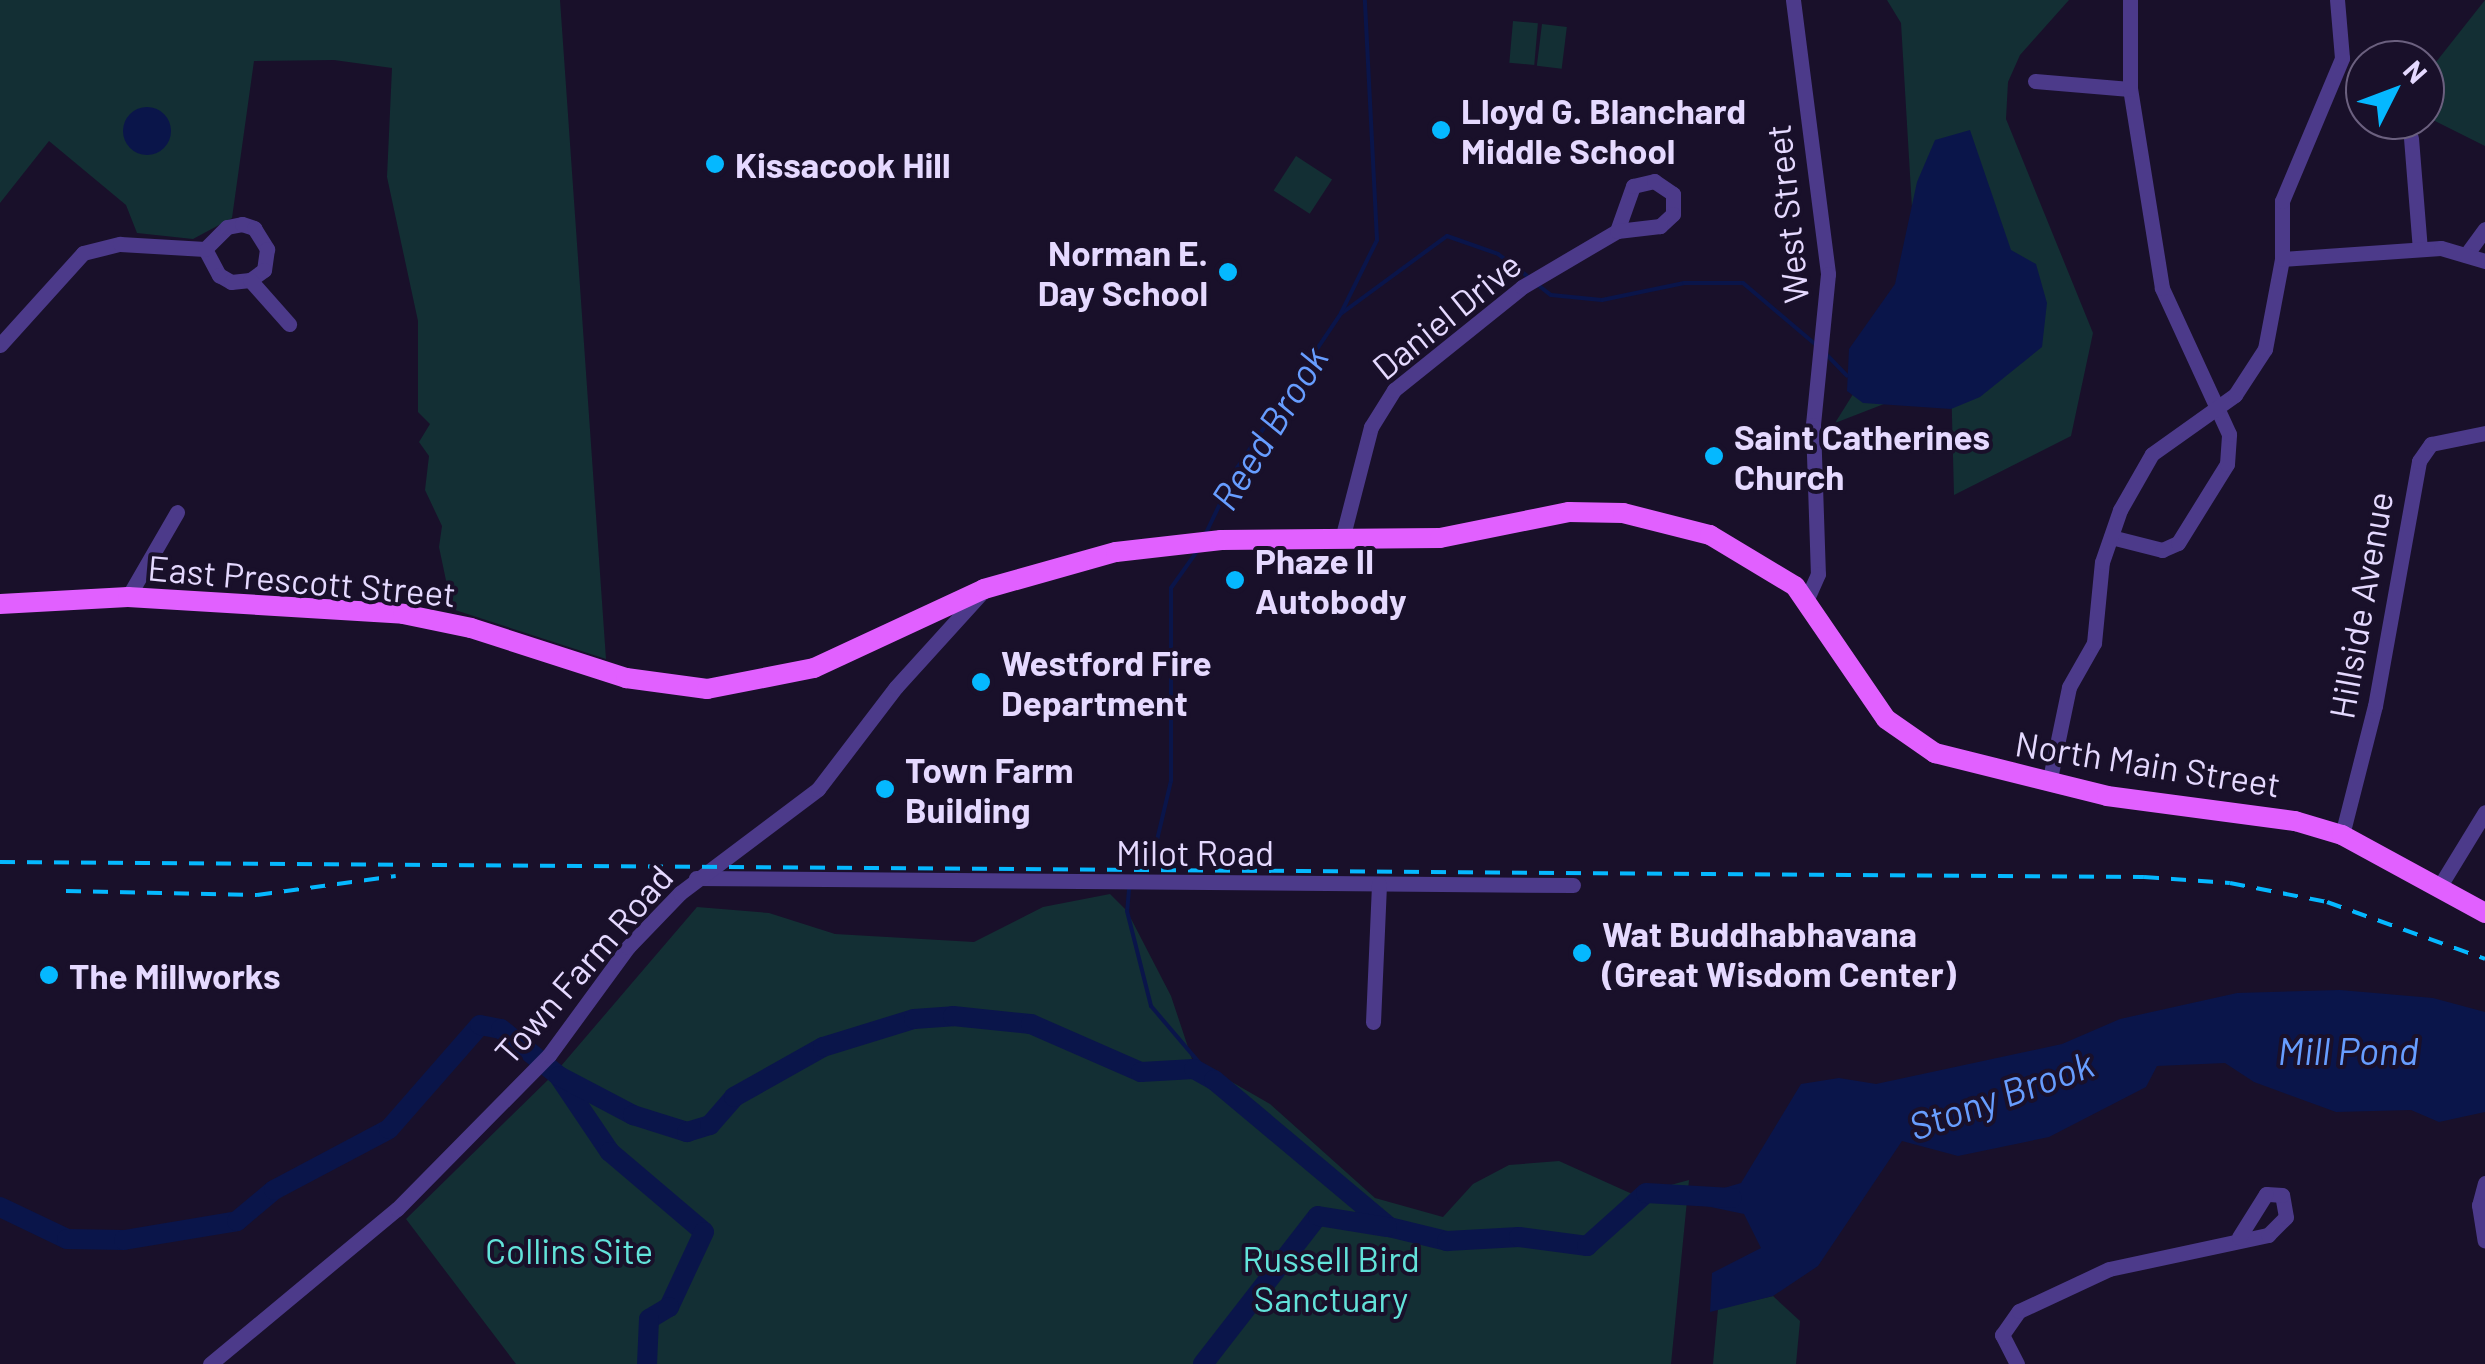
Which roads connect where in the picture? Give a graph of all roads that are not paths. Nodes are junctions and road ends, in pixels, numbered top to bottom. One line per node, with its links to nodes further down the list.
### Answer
1 (1793, 0): 24 (street, West Street)
2 (2130, 0): 5 (street)
3 (2337, 0): 12 (street)
4 (2035, 81): 5 (street)
5 (2130, 89): 17 (street)
6 (2411, 140): 10 (street)
7 (2485, 229): 11 (street)
8 (1616, 232): 21 (street, Daniel Drive)
9 (206, 249): 14 (street); 14 (street); 16 (street)
10 (2420, 249): 11 (street); 12 (street)
11 (2466, 254): 13 (street)
12 (2282, 260): 17 (street)
13 (2485, 261)
14 (250, 280): 15 (street)
15 (289, 324)
16 (0, 345)
17 (2219, 408): 20 (street); 20 (street)
18 (2485, 434): 28 (street, Hillside Avenue)
19 (177, 512): 23 (street)
20 (2111, 537): 26 (street)
21 (1342, 539): 22 (main road, East Prescott Street); 24 (main road, North Main Street)
22 (984, 589): 23 (main road, East Prescott Street); 29 (street, Town Farm Road)
23 (128, 596): 25 (main road, East Prescott Street)
24 (1808, 598): 26 (main road, North Main Street)
25 (0, 604)
26 (2049, 783): 28 (main road, North Main Street)
27 (2485, 812): 31 (street)
28 (2342, 835): 31 (main road, North Main Street)
29 (696, 878): 30 (street, Milot Road); 38 (street, Town Farm Road)
30 (1379, 884): 32 (street, Milot Road); 34 (street)
31 (2441, 884): 33 (main road, North Main Street)
32 (1573, 885)
33 (2485, 912)
34 (1373, 1022)
35 (2485, 1182): 37 (street)
36 (2239, 1237): 39 (street)
37 (2485, 1241)
38 (210, 1364)
39 (2017, 1364)

